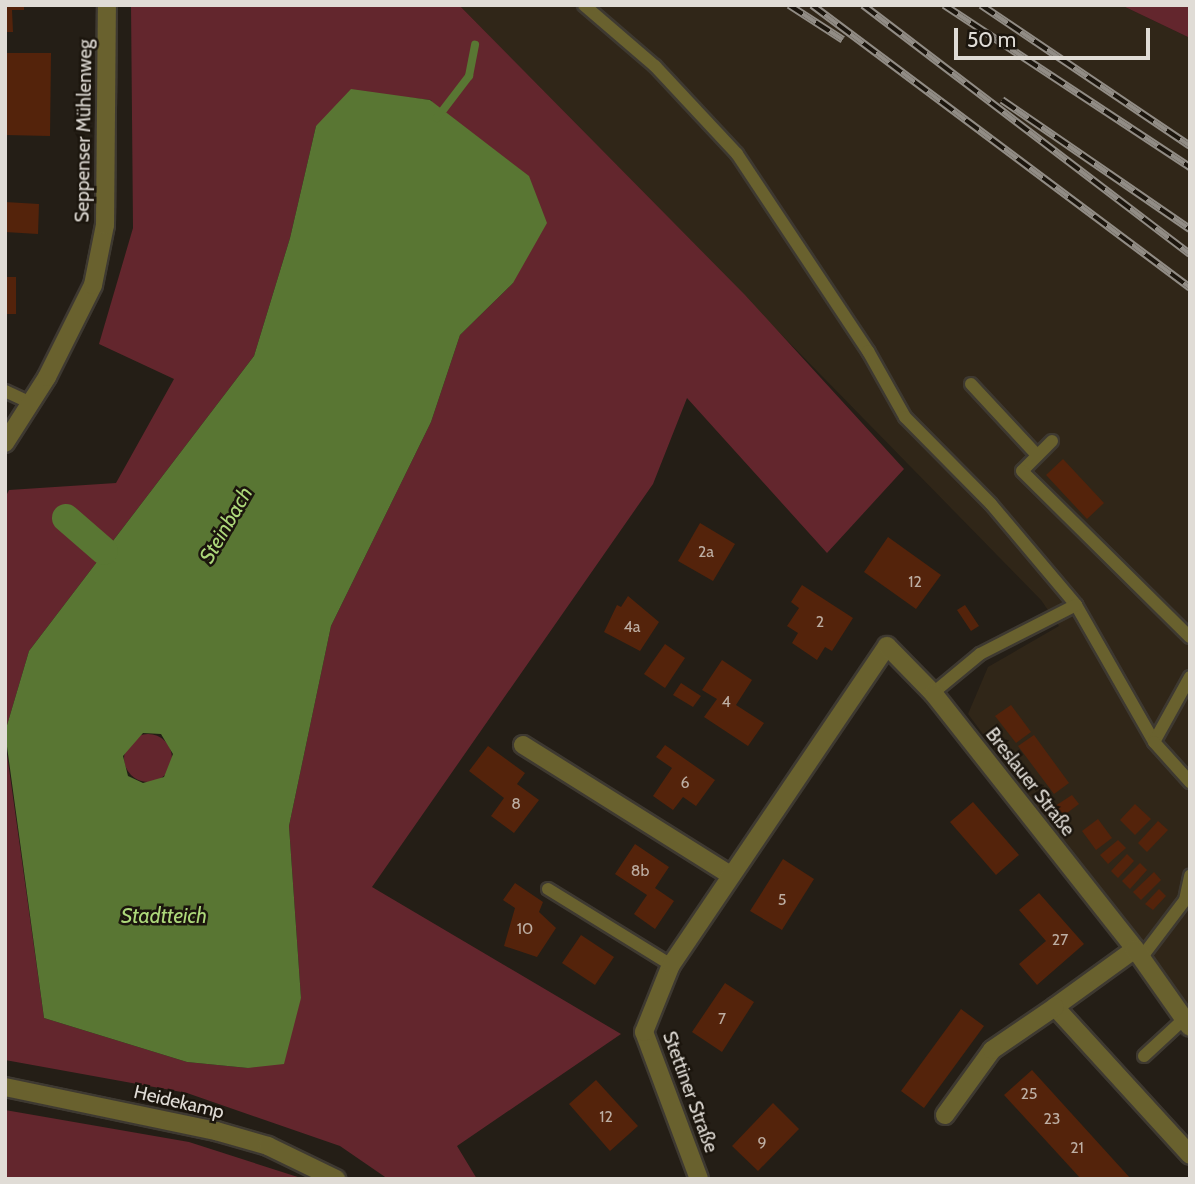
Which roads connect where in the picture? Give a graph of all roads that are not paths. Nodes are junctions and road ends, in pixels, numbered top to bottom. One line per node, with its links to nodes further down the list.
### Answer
1 (107, 5): 5 (street, Seppenser Mühlenweg)
2 (584, 5): 9 (lane)
3 (971, 384): 8 (lane)
4 (5, 391): 5 (lane)
5 (31, 403): 7 (street, Seppenser Mühlenweg)
6 (1052, 441): 8 (lane)
7 (5, 443)
8 (1037, 455): 10 (lane)
9 (1076, 605): 13 (lane); 14 (lane)
10 (1190, 638)
11 (887, 646): 13 (street, Breslauer Straße); 17 (street, Stettiner Straße)
12 (1190, 677): 14 (lane)
13 (933, 693): 20 (street, Breslauer Straße)
14 (1154, 742): 16 (lane)
15 (523, 745): 17 (street)
16 (1190, 782)
17 (729, 874): 21 (street, Stettiner Straße)
18 (1190, 876): 20 (lane)
19 (548, 888): 21 (lane)
20 (1138, 953): 22 (street); 23 (street, Breslauer Straße)
21 (671, 965): 29 (street, Stettiner Straße)
22 (1055, 1007): 26 (street); 27 (street)
23 (1187, 1023): 24 (lane)
24 (1144, 1056)
25 (5, 1087): 28 (street, Heidekamp)
26 (945, 1115)
27 (1190, 1155)
28 (336, 1179)
29 (699, 1179)

